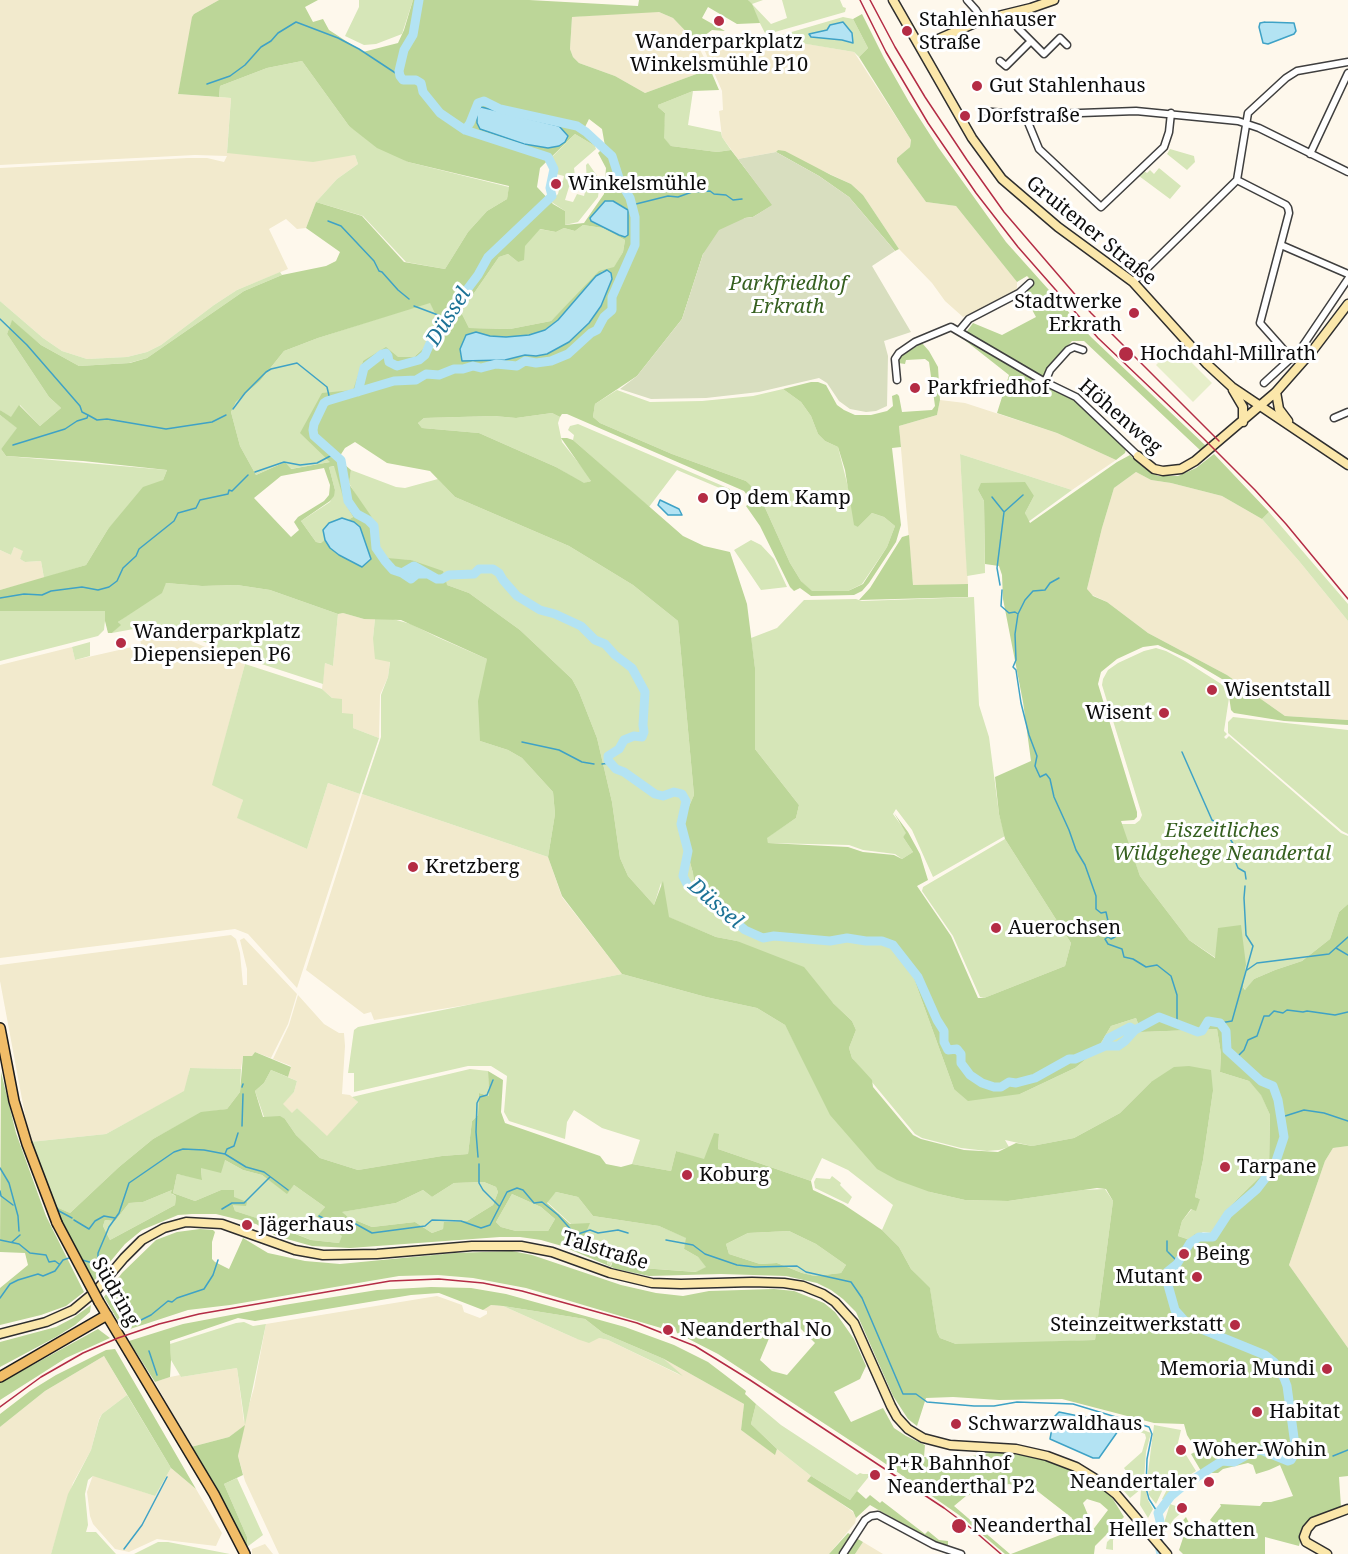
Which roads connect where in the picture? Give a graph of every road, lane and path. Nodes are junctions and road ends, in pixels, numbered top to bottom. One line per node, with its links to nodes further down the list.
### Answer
1 (893, 0): 8 (main road, Gruitener Straße)
2 (967, 0): 5 (street)
3 (1054, 0): 4 (main road)
4 (1012, 13): 5 (main road); 6 (street)
5 (982, 20): 8 (main road)
6 (1030, 42): 7 (street); 9 (street)
7 (1067, 45)
8 (920, 47): 22 (main road, Gruitener Straße)
9 (1000, 61)
10 (1348, 62): 15 (street)
11 (1348, 73): 16 (street)
12 (982, 111): 14 (street)
13 (1171, 113): 14 (street); 14 (street); 15 (street)
14 (1025, 115)
15 (1245, 123): 16 (street); 18 (street)
16 (1310, 154): 17 (street)
17 (1348, 172)
18 (1237, 180): 19 (street); 22 (street)
19 (1281, 245): 20 (street); 27 (street)
20 (1348, 274)
21 (1348, 279): 27 (street)
22 (1133, 282): 31 (main road, Gruitener Straße)
23 (1029, 283): 25 (street)
24 (1348, 304): 32 (main road, Höhenweg)
25 (959, 331): 28 (street); 29 (street, Höhenweg)
26 (1083, 350): 29 (street, Höhenweg)
27 (1292, 359): 30 (street)
28 (897, 380)
29 (1045, 382): 38 (street, Höhenweg)
30 (1264, 383)
31 (1232, 387): 33 (main road, Gruitener Straße); 36 (main road)
32 (1276, 392): 33 (main road, Höhenweg); 37 (main road)
33 (1261, 406): 36 (main road, Höhenweg); 37 (main road, Gruitener Straße)
34 (1348, 412): 35 (street)
35 (1334, 418)
36 (1243, 422): 38 (main road, Höhenweg)
37 (1290, 424): 39 (main road, Gruitener Straße)
38 (1138, 456)
39 (1348, 465)
40 (0, 1028): 41 (main road, Südring, bridge)
41 (106, 1315): 43 (main road); 46 (main road, Südring)
42 (0, 1334): 45 (main road, Talstraße)
43 (0, 1377)
44 (1348, 1509): 49 (main road)
45 (1163, 1549)
46 (245, 1554)
47 (843, 1554): 48 (street)
48 (961, 1554)
49 (1327, 1554)

